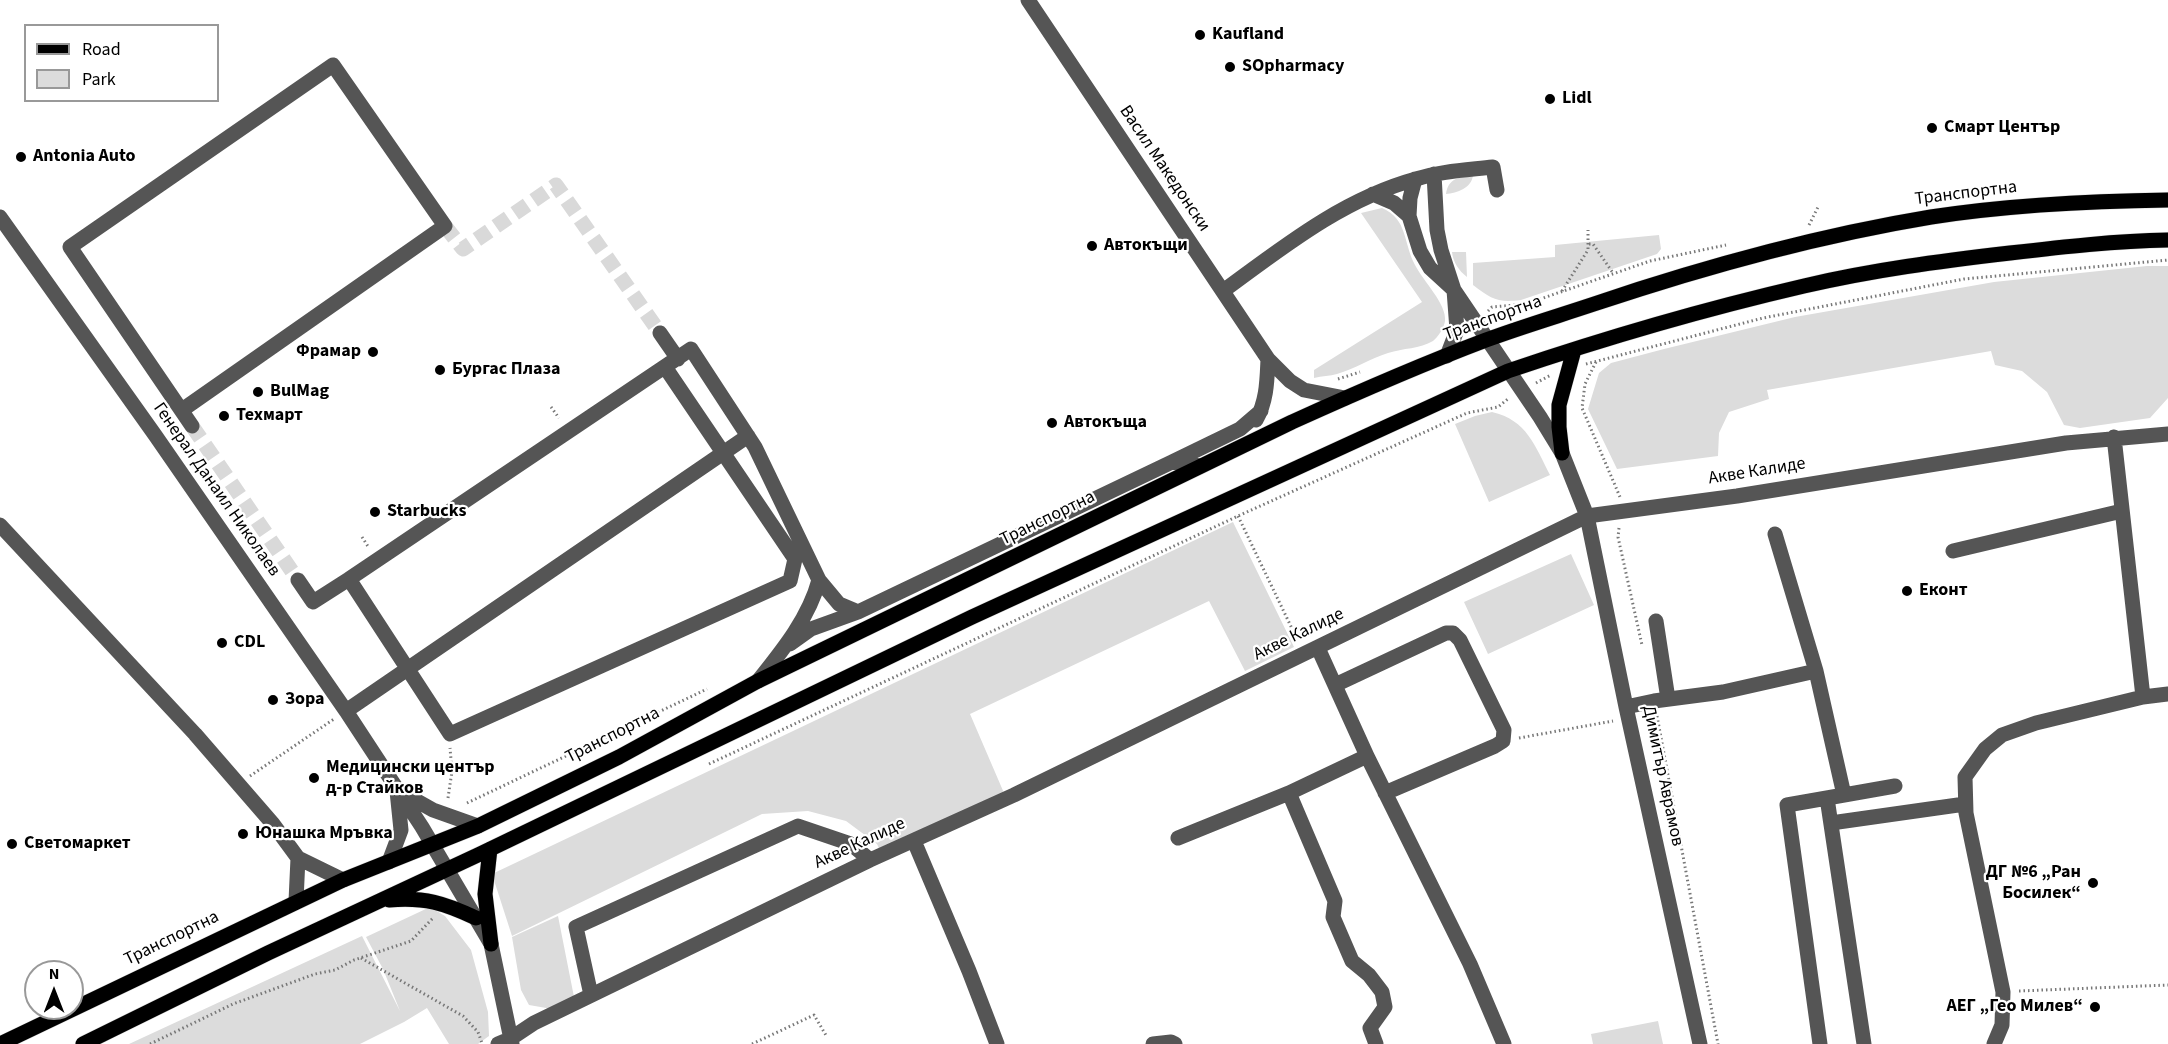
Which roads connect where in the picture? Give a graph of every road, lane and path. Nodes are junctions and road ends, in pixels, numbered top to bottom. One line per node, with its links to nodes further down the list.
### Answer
1 (1028, 0): 18 (street, Васил Македонски)
2 (1434, 174): 3 (street); 4 (street); 17 (street)
3 (1415, 179): 5 (street); 8 (street)
4 (1497, 190)
5 (1372, 194): 8 (street); 18 (street)
6 (2168, 200): 22 (main road, Транспортна)
7 (1819, 205): 10 (path)
8 (1410, 216): 17 (street)
9 (0, 217): 65 (street, Генерал Данаил Николаев)
10 (1807, 229)
11 (1588, 230): 13 (path)
12 (2168, 240): 23 (main road)
13 (1589, 244): 16 (path); 19 (path)
14 (1728, 244): 16 (path)
15 (2168, 260): 27 (path)
16 (1613, 273): 19 (path)
17 (1454, 290): 20 (street, Димитър Аврамов); 24 (street)
18 (1223, 291): 25 (street, Васил Македонски)
19 (1562, 291): 20 (path)
20 (1475, 322): 22 (street, Димитър Аврамов)
21 (660, 333): 26 (street)
22 (1487, 340): 24 (main road, Транспортна); 29 (street, Димитър Аврамов)
23 (1574, 350): 27 (main road); 29 (main road)
24 (1447, 356): 32 (main road, Транспортна)
25 (1268, 359): 32 (street); 34 (street)
26 (671, 363): 37 (street); 40 (street); 50 (street)
27 (1569, 370): 31 (path); 41 (main road)
28 (1362, 371): 30 (path)
29 (1508, 372): 31 (street, Димитър Аврамов); 86 (main road)
30 (1338, 379)
31 (1521, 391): 41 (street, Димитър Аврамов); 45 (path)
32 (1345, 398): 39 (main road, Транспортна)
33 (182, 410): 33 (street); 35 (street)
34 (1261, 411): 39 (street); 42 (street)
35 (192, 426)
36 (2168, 434): 38 (street, Акве Калиде)
37 (748, 436): 40 (street); 52 (street)
38 (2114, 437): 44 (street); 46 (street, Акве Калиде)
39 (1241, 446): 43 (main road, Транспортна)
40 (723, 453): 57 (street); 67 (street)
41 (1562, 453): 46 (street, Димитър Аврамов)
42 (1172, 462): 43 (street); 53 (street)
43 (1200, 466): 59 (main road, Транспортна)
44 (2122, 511): 49 (street); 63 (street)
45 (1238, 516): 55 (path); 70 (path)
46 (1587, 516): 55 (street, Акве Калиде); 66 (street, Димитър Аврамов)
47 (0, 525): 71 (street)
48 (1775, 534): 58 (street)
49 (1953, 551)
50 (349, 579): 51 (street); 57 (street)
51 (298, 580)
52 (819, 580): 53 (street); 56 (street)
53 (858, 612): 56 (street)
54 (1656, 621): 64 (street)
55 (1311, 651): 61 (street); 84 (street, Акве Калиде)
56 (781, 652): 59 (street)
57 (408, 669): 65 (street); 67 (street)
58 (1816, 671): 64 (street); 76 (street)
59 (758, 681): 82 (main road, Транспортна)
60 (716, 684): 79 (path)
61 (1335, 685): 68 (street); 69 (street)
62 (2168, 694): 63 (street)
63 (2142, 697): 80 (street)
64 (1668, 699): 66 (street)
65 (346, 711): 71 (path); 73 (street, Генерал Данаил Николаев)
66 (1628, 713): 68 (path); 115 (street, Димитър Аврамов)
67 (450, 734): 78 (path)
68 (1503, 741): 75 (street)
69 (1367, 756): 74 (street); 75 (street)
70 (701, 768)
71 (238, 784): 87 (street)
72 (1895, 786): 76 (street)
73 (396, 789): 82 (street); 85 (street, Генерал Данаил Николаев); 89 (street)
74 (1289, 793): 83 (street); 113 (street)
75 (1385, 793): 114 (street)
76 (1844, 795): 77 (street)
77 (1827, 798): 81 (street); 116 (street)
78 (447, 802)
79 (467, 803)
80 (1965, 804): 81 (street); 101 (street)
81 (1831, 823): 117 (street)
82 (478, 826): 85 (main road, Транспортна)
83 (1178, 838)
84 (914, 841): 88 (street, Акве Калиде); 110 (street)
85 (433, 845): 89 (main road, Транспортна); 90 (street, Генерал Данаил Николаев)
86 (490, 849): 90 (main road); 98 (main road)
87 (298, 858): 91 (street); 93 (street)
88 (870, 860): 102 (street, Акве Калиде); 102 (street)
89 (389, 862): 91 (main road, Транспортна)
90 (446, 870): 92 (main road); 96 (street, Генерал Данаил Николаев)
91 (343, 880): 93 (main road, Транспортна)
92 (380, 900): 96 (main road); 106 (main road)
93 (296, 901): 105 (main road, Транспортна)
94 (435, 915): 97 (path)
95 (424, 917): 97 (path)
96 (476, 918): 98 (street, Генерал Данаил Николаев)
97 (432, 920): 99 (path)
98 (491, 944): 104 (street, Генерал Данаил Николаев)
99 (361, 958): 107 (path); 108 (path)
100 (2168, 985): 101 (path)
101 (2003, 992): 118 (street)
102 (591, 995): 104 (street, Акве Калиде)
103 (827, 1037): 109 (path)
104 (507, 1042)
105 (0, 1044)
106 (83, 1044)
107 (150, 1044)
108 (482, 1044)
109 (752, 1044)
110 (997, 1044)
111 (1153, 1044): 112 (street)
112 (1174, 1044)
113 (1376, 1044)
114 (1504, 1044)
115 (1700, 1044)
116 (1820, 1044)
117 (1864, 1044)
118 (1994, 1044)

